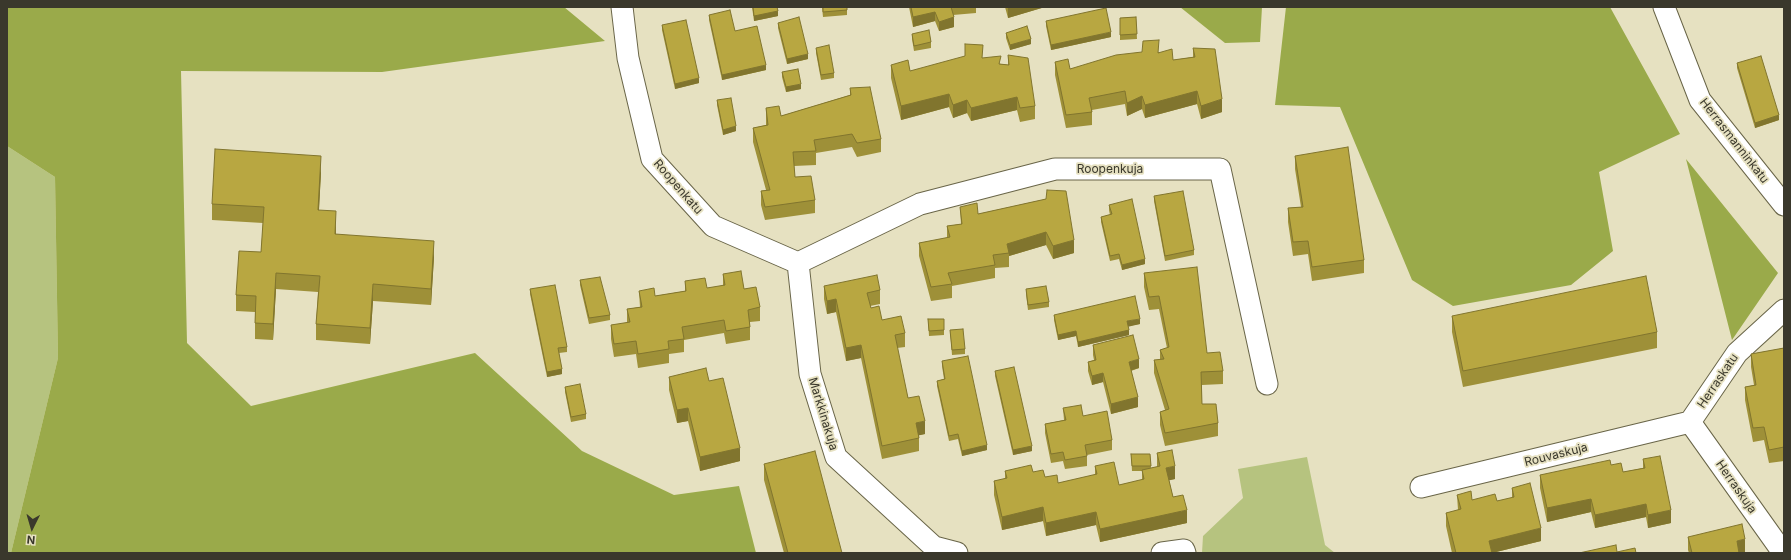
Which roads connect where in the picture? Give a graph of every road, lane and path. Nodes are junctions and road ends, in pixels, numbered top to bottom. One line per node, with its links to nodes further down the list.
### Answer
1 (622, 7): 4 (street, Roopenkatu)
2 (1664, 7): 3 (street, Herrasmanninkatu)
3 (1784, 205)
4 (798, 263): 6 (street, Roopenkuja); 9 (street, Markkinakuja)
5 (1784, 310): 7 (street, Herraskatu)
6 (1267, 384)
7 (1690, 422): 8 (street, Rouvaskuja); 12 (street, Herraskuja)
8 (1421, 487)
9 (957, 553)
10 (1162, 553): 11 (street)
11 (1184, 553)
12 (1781, 553)

